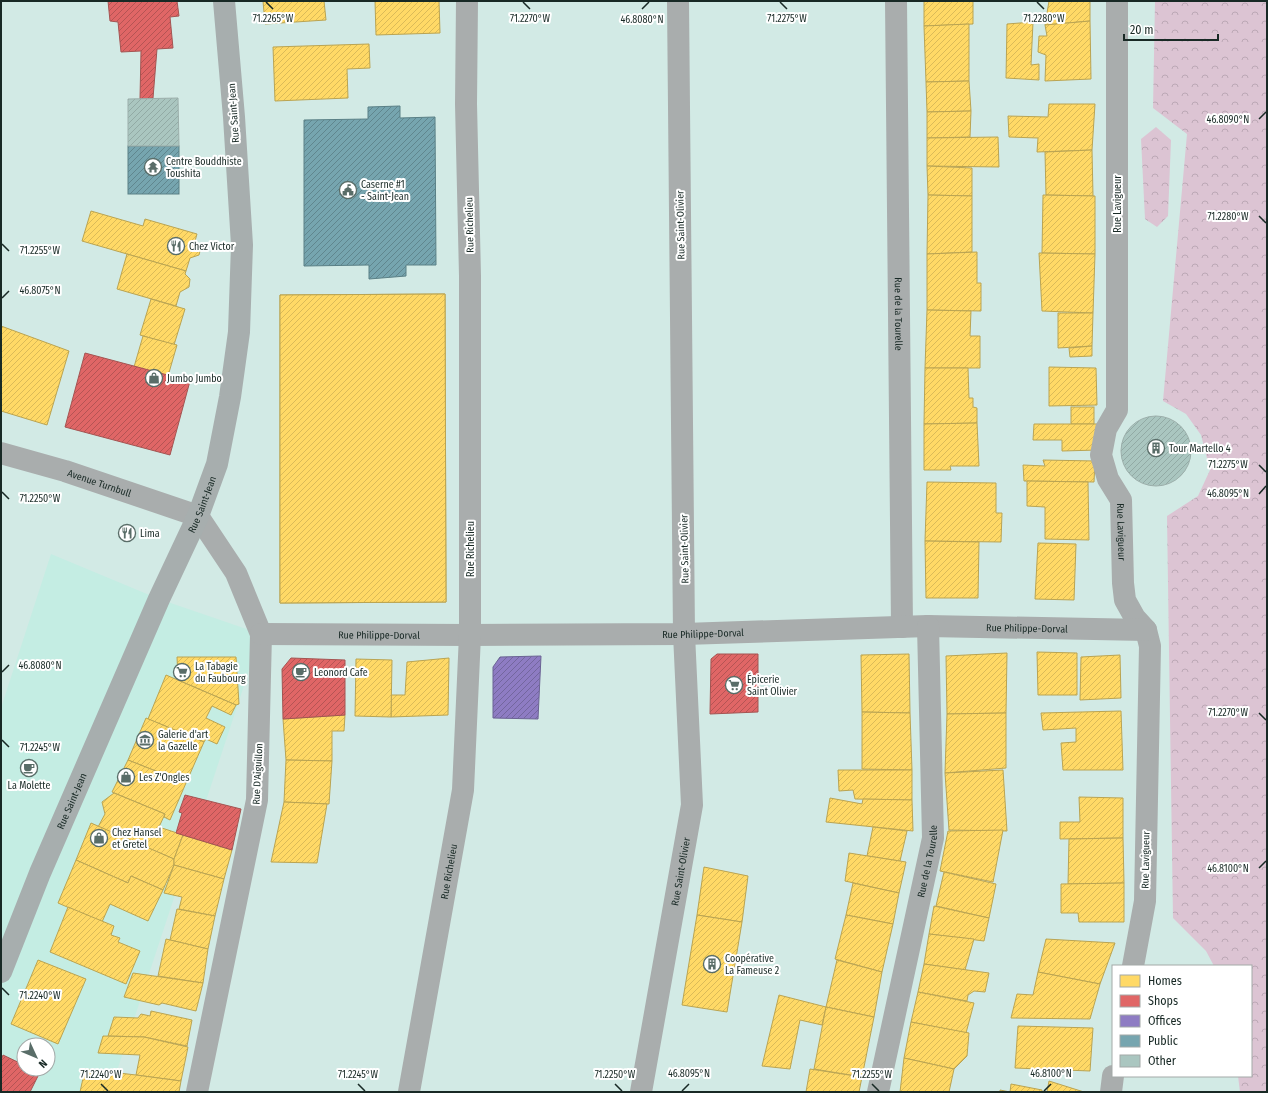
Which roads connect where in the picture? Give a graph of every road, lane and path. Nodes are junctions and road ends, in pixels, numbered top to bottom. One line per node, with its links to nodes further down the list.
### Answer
1 (224, 1): 7 (main road, Rue Saint-Jean)
2 (467, 1): 13 (street, Rue Richelieu)
3 (678, 1): 12 (street, Rue Saint-Olivier)
4 (896, 1): 9 (street, Rue de la Tourelle)
5 (1117, 1): 10 (street, Rue Lavigueur)
6 (1, 453): 7 (street, Avenue Turnbull)
7 (198, 516): 11 (street, Rue D'Aiguillon); 15 (main road, Rue Saint-Jean)
8 (928, 626): 9 (street, Rue Philippe-Dorval); 10 (street, Rue Philippe-Dorval); 20 (street, Rue de la Tourelle)
9 (902, 628): 12 (street, Rue Philippe-Dorval)
10 (1146, 630): 14 (street, Rue Lavigueur)
11 (261, 634): 13 (street, Rue Philippe-Dorval); 17 (street, Rue D'Aiguillon)
12 (684, 634): 13 (street, Rue Philippe-Dorval); 19 (street, Rue Saint-Olivier)
13 (470, 635): 18 (street, Rue Richelieu)
14 (1133, 965)
15 (1, 972)
16 (1114, 1077): 21 (street)
17 (197, 1092)
18 (409, 1092)
19 (641, 1092)
20 (878, 1092)
21 (1111, 1092)

